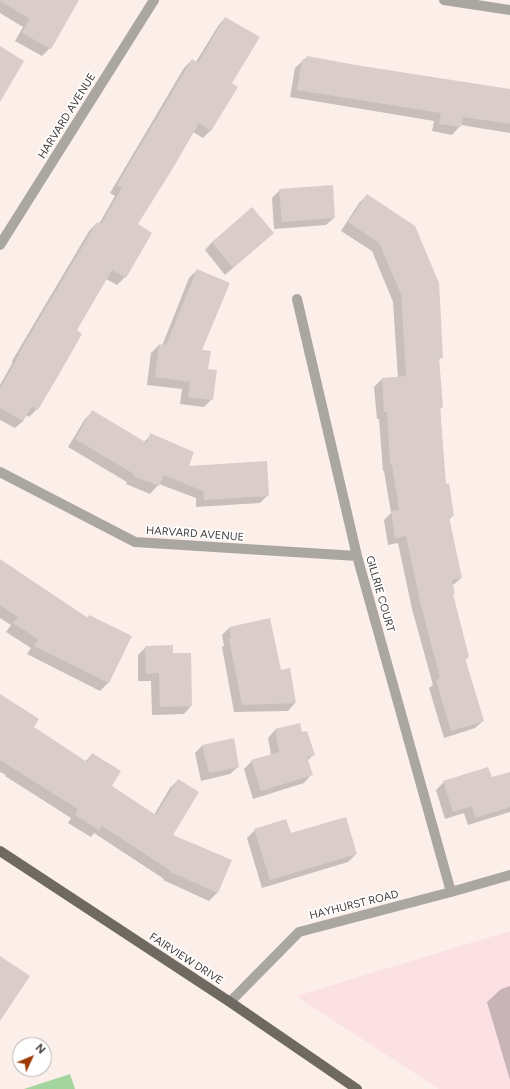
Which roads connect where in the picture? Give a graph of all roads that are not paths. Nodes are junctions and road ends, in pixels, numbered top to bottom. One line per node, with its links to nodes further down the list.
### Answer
1 (154, 0): 4 (street, HARVARD AVENUE)
2 (444, 0): 3 (street)
3 (510, 10)
4 (0, 245)
5 (297, 299): 7 (street, GILLRIE COURT)
6 (0, 472): 7 (street, HARVARD AVENUE)
7 (357, 556): 10 (street, GILLRIE COURT)
8 (0, 851): 11 (main road, FAIRVIEW DRIVE)
9 (510, 875): 10 (street, HAYHURST ROAD)
10 (451, 892): 11 (street, HAYHURST ROAD)
11 (230, 1002): 12 (main road, FAIRVIEW DRIVE)
12 (357, 1089)

